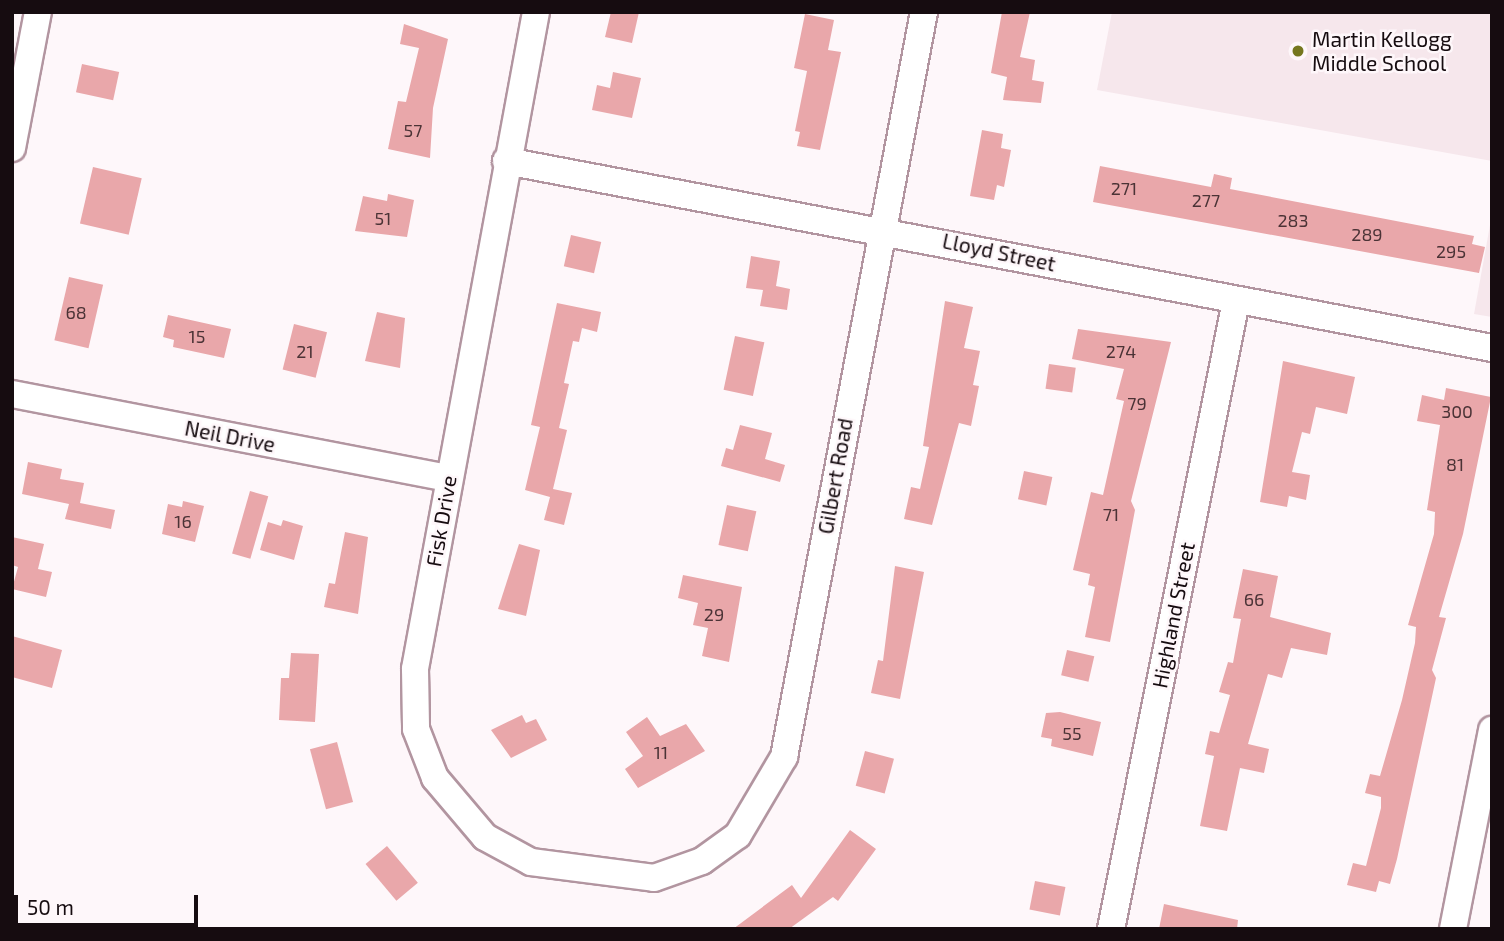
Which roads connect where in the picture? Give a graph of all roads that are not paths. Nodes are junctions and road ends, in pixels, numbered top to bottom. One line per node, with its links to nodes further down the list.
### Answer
1 (38, 12): 4 (street)
2 (536, 12): 6 (street, Fisk Drive)
3 (924, 12): 7 (street, Gilbert Road)
4 (19, 82): 5 (street)
5 (12, 148)
6 (506, 161): 7 (street, Lloyd Street); 11 (street, Fisk Drive)
7 (881, 228): 8 (street, Lloyd Street); 13 (street, Gilbert Road)
8 (1236, 301): 9 (street, Lloyd Street); 14 (street, Highland Street)
9 (1492, 348)
10 (12, 394): 11 (street, Neil Drive)
11 (448, 478): 13 (street, Fisk Drive)
12 (1492, 730): 15 (street)
13 (654, 878)
14 (1111, 929)
15 (1453, 929)

